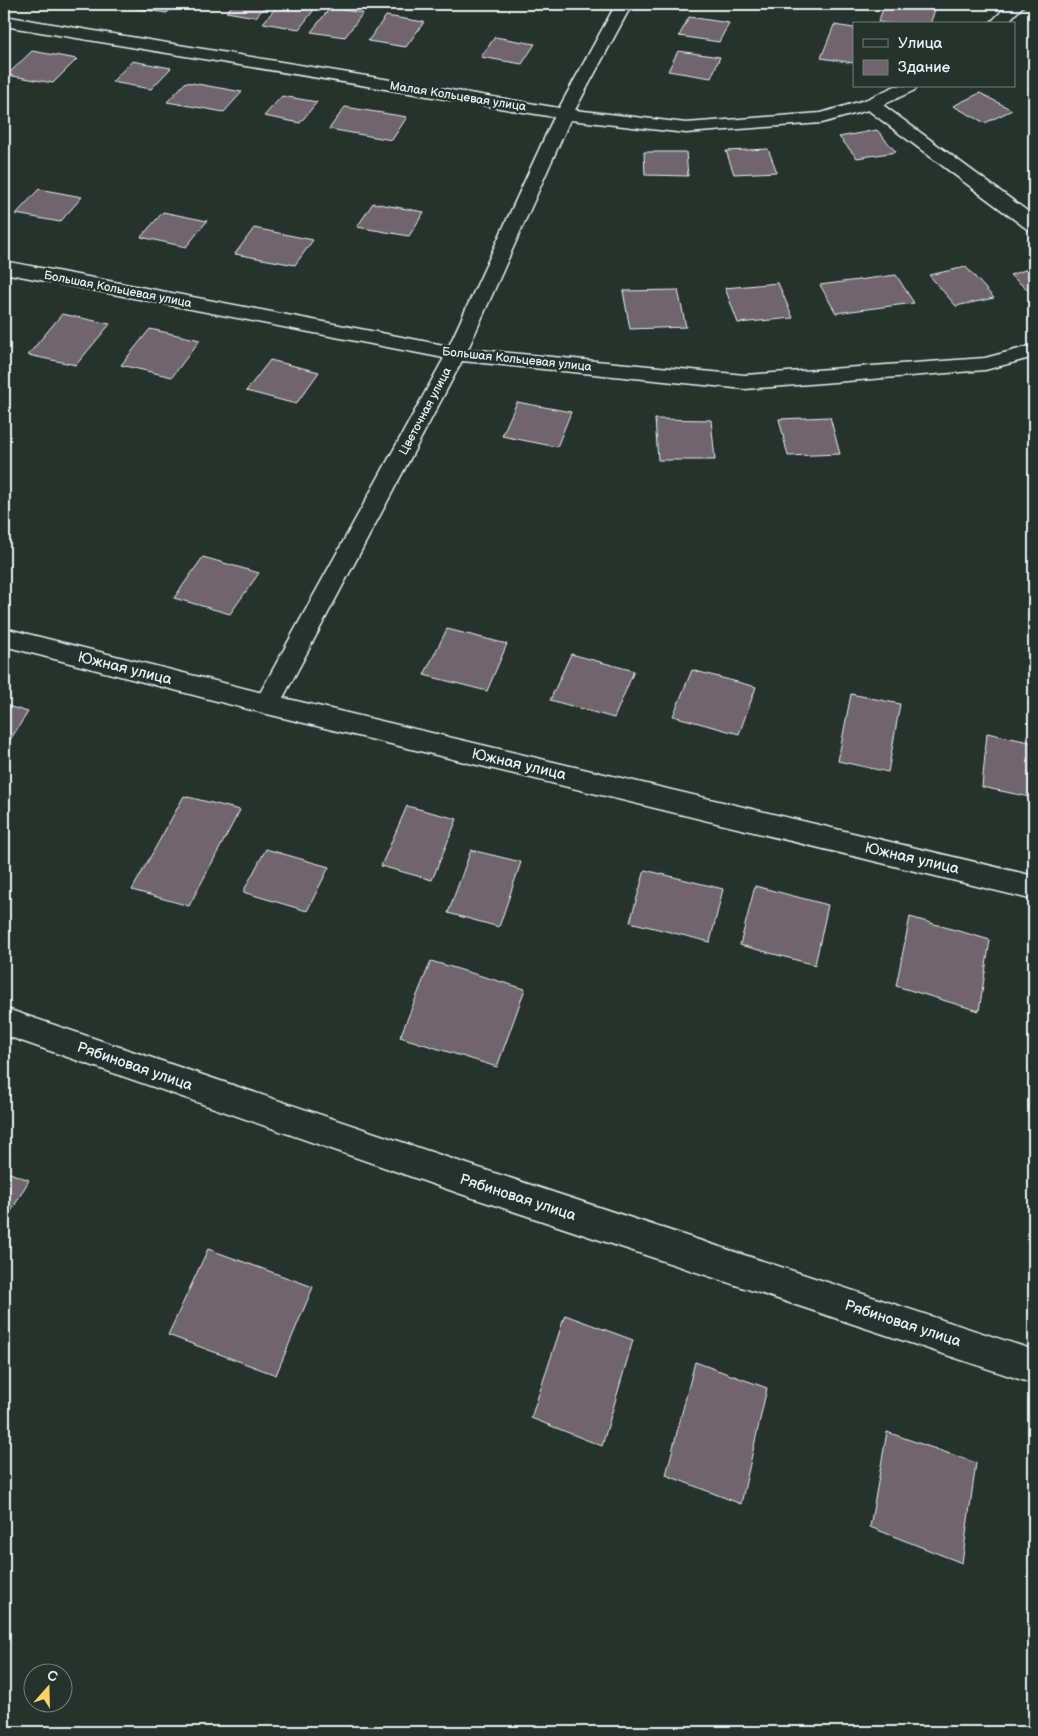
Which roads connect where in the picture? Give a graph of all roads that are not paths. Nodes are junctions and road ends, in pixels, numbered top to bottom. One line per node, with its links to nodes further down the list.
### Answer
1 (624, 4): 7 (street, Цветочная улица)
2 (1017, 4): 4 (street)
3 (4, 22): 7 (street, Малая Кольцевая улица)
4 (999, 22)
5 (905, 88): 6 (street, Малая Кольцевая улица)
6 (871, 104): 7 (street, Малая Кольцевая улица); 8 (street)
7 (564, 114): 11 (street, Цветочная улица)
8 (1034, 225)
9 (4, 267): 11 (street, Большая Кольцевая улица)
10 (1034, 351): 11 (street, Большая Кольцевая улица)
11 (456, 354): 13 (street, Цветочная улица)
12 (4, 638): 13 (street, Южная улица)
13 (267, 704): 14 (street, Южная улица)
14 (1034, 888)
15 (4, 1021): 16 (street, Рябиновая улица)
16 (1034, 1366)

